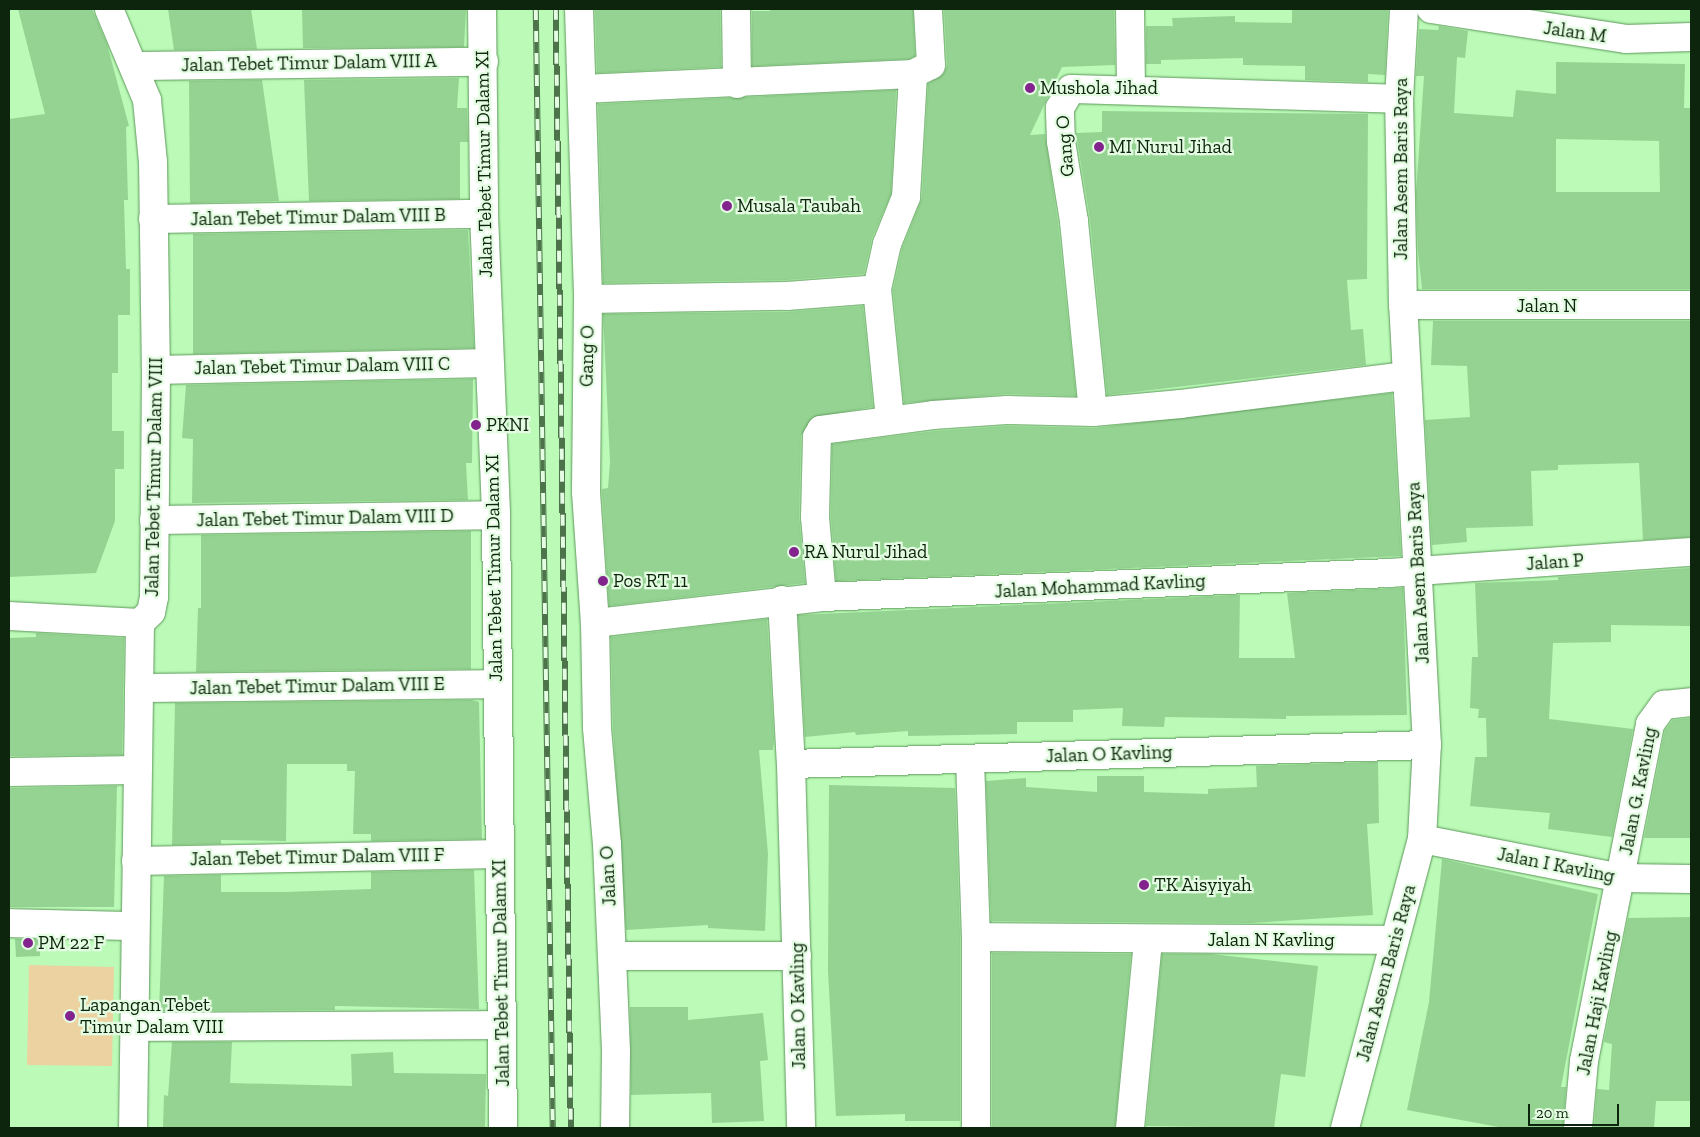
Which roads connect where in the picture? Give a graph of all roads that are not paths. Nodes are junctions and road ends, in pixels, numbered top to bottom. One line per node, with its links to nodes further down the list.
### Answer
1 (109, 9): 11 (street, Jalan Tebet Timur Dalam VIII)
2 (482, 9): 10 (street, Jalan Tebet Timur Dalam XI)
3 (579, 9): 14 (street, Gang O)
4 (736, 9): 13 (street)
5 (928, 9): 12 (street)
6 (1130, 9): 15 (street)
7 (1404, 9): 16 (street, Jalan Asem Baris Raya)
8 (1431, 9): 9 (street, Jalan M)
9 (1691, 37)
10 (484, 62): 11 (street, Jalan Tebet Timur Dalam VIII A); 17 (street, Jalan Tebet Timur Dalam XI)
11 (135, 66): 18 (street, Jalan Tebet Timur Dalam VIII)
12 (922, 69): 13 (street); 19 (street)
13 (738, 84): 14 (street)
14 (582, 89): 20 (street, Gang O)
15 (1131, 89): 16 (street, Gang O); 26 (street, Gang O)
16 (1399, 99): 21 (street, Jalan Asem Baris Raya)
17 (484, 214): 18 (street, Jalan Tebet Timur Dalam VIII B); 23 (street, Jalan Tebet Timur Dalam XI)
18 (153, 219): 24 (street, Jalan Tebet Timur Dalam VIII)
19 (877, 289): 20 (street); 27 (street)
20 (588, 299): 36 (street, Gang O)
21 (1403, 305): 22 (street, Jalan N); 25 (street, Jalan Asem Baris Raya)
22 (1691, 305)
23 (489, 363): 24 (street, Jalan Tebet Timur Dalam VIII C); 28 (street, Jalan Tebet Timur Dalam XI)
24 (156, 370): 29 (street, Jalan Tebet Timur Dalam VIII)
25 (1406, 376): 26 (street); 31 (street, Jalan Asem Baris Raya)
26 (1093, 412): 27 (street)
27 (890, 419): 32 (street)
28 (496, 515): 29 (street, Jalan Tebet Timur Dalam VIII D); 37 (street, Jalan Tebet Timur Dalam XI)
29 (154, 520): 35 (street, Jalan Tebet Timur Dalam VIII)
30 (1691, 552): 31 (street, Jalan P)
31 (1418, 570): 32 (street, Jalan Mohammad Kavling); 40 (street, Jalan Asem Baris Raya)
32 (822, 596): 33 (street, Jalan Mohammad Kavling)
33 (782, 600): 36 (street, Jalan Mohammad Kavling); 42 (street, Jalan O Kavling)
34 (9, 616): 35 (street)
35 (140, 623): 38 (street, Jalan Tebet Timur Dalam VIII)
36 (595, 623): 55 (street, Jalan O)
37 (496, 684): 38 (street, Jalan Tebet Timur Dalam VIII E); 46 (street, Jalan Tebet Timur Dalam XI)
38 (139, 688): 43 (street, Jalan Tebet Timur Dalam VIII)
39 (1691, 702): 48 (street, Jalan G. Kavling)
40 (1427, 745): 41 (street, Jalan O Kavling); 45 (street, Jalan Asem Baris Raya)
41 (970, 759): 42 (street, Jalan O Kavling); 52 (street)
42 (791, 764): 56 (street, Jalan O Kavling)
43 (137, 770): 44 (street); 47 (street, Jalan Tebet Timur Dalam VIII)
44 (9, 772)
45 (1422, 839): 48 (street, Jalan I Kavling); 53 (street, Jalan Asem Baris Raya)
46 (499, 854): 47 (street, Jalan Tebet Timur Dalam VIII F); 57 (street, Jalan Tebet Timur Dalam XI)
47 (136, 861): 51 (street, Jalan Tebet Timur Dalam VIII)
48 (1621, 878): 49 (street, Jalan I Kavling); 66 (street, Jalan Haji Kavling)
49 (1691, 879)
50 (9, 923): 51 (street)
51 (134, 926): 58 (street, Jalan Tebet Timur Dalam VIII)
52 (976, 937): 54 (street, Jalan N Kavling); 63 (street)
53 (1393, 940): 54 (street, Jalan N Kavling); 65 (street, Jalan Asem Baris Raya)
54 (1148, 941): 64 (street)
55 (612, 956): 56 (street); 61 (street, Jalan O)
56 (797, 956): 62 (street, Jalan O Kavling)
57 (501, 1025): 58 (street); 60 (street, Jalan Tebet Timur Dalam XI)
58 (134, 1027): 59 (street, Jalan Tebet Timur Dalam VIII)
59 (132, 1128)
60 (503, 1128)
61 (615, 1128)
62 (801, 1128)
63 (976, 1128)
64 (1130, 1128)
65 (1345, 1128)
66 (1578, 1128)

